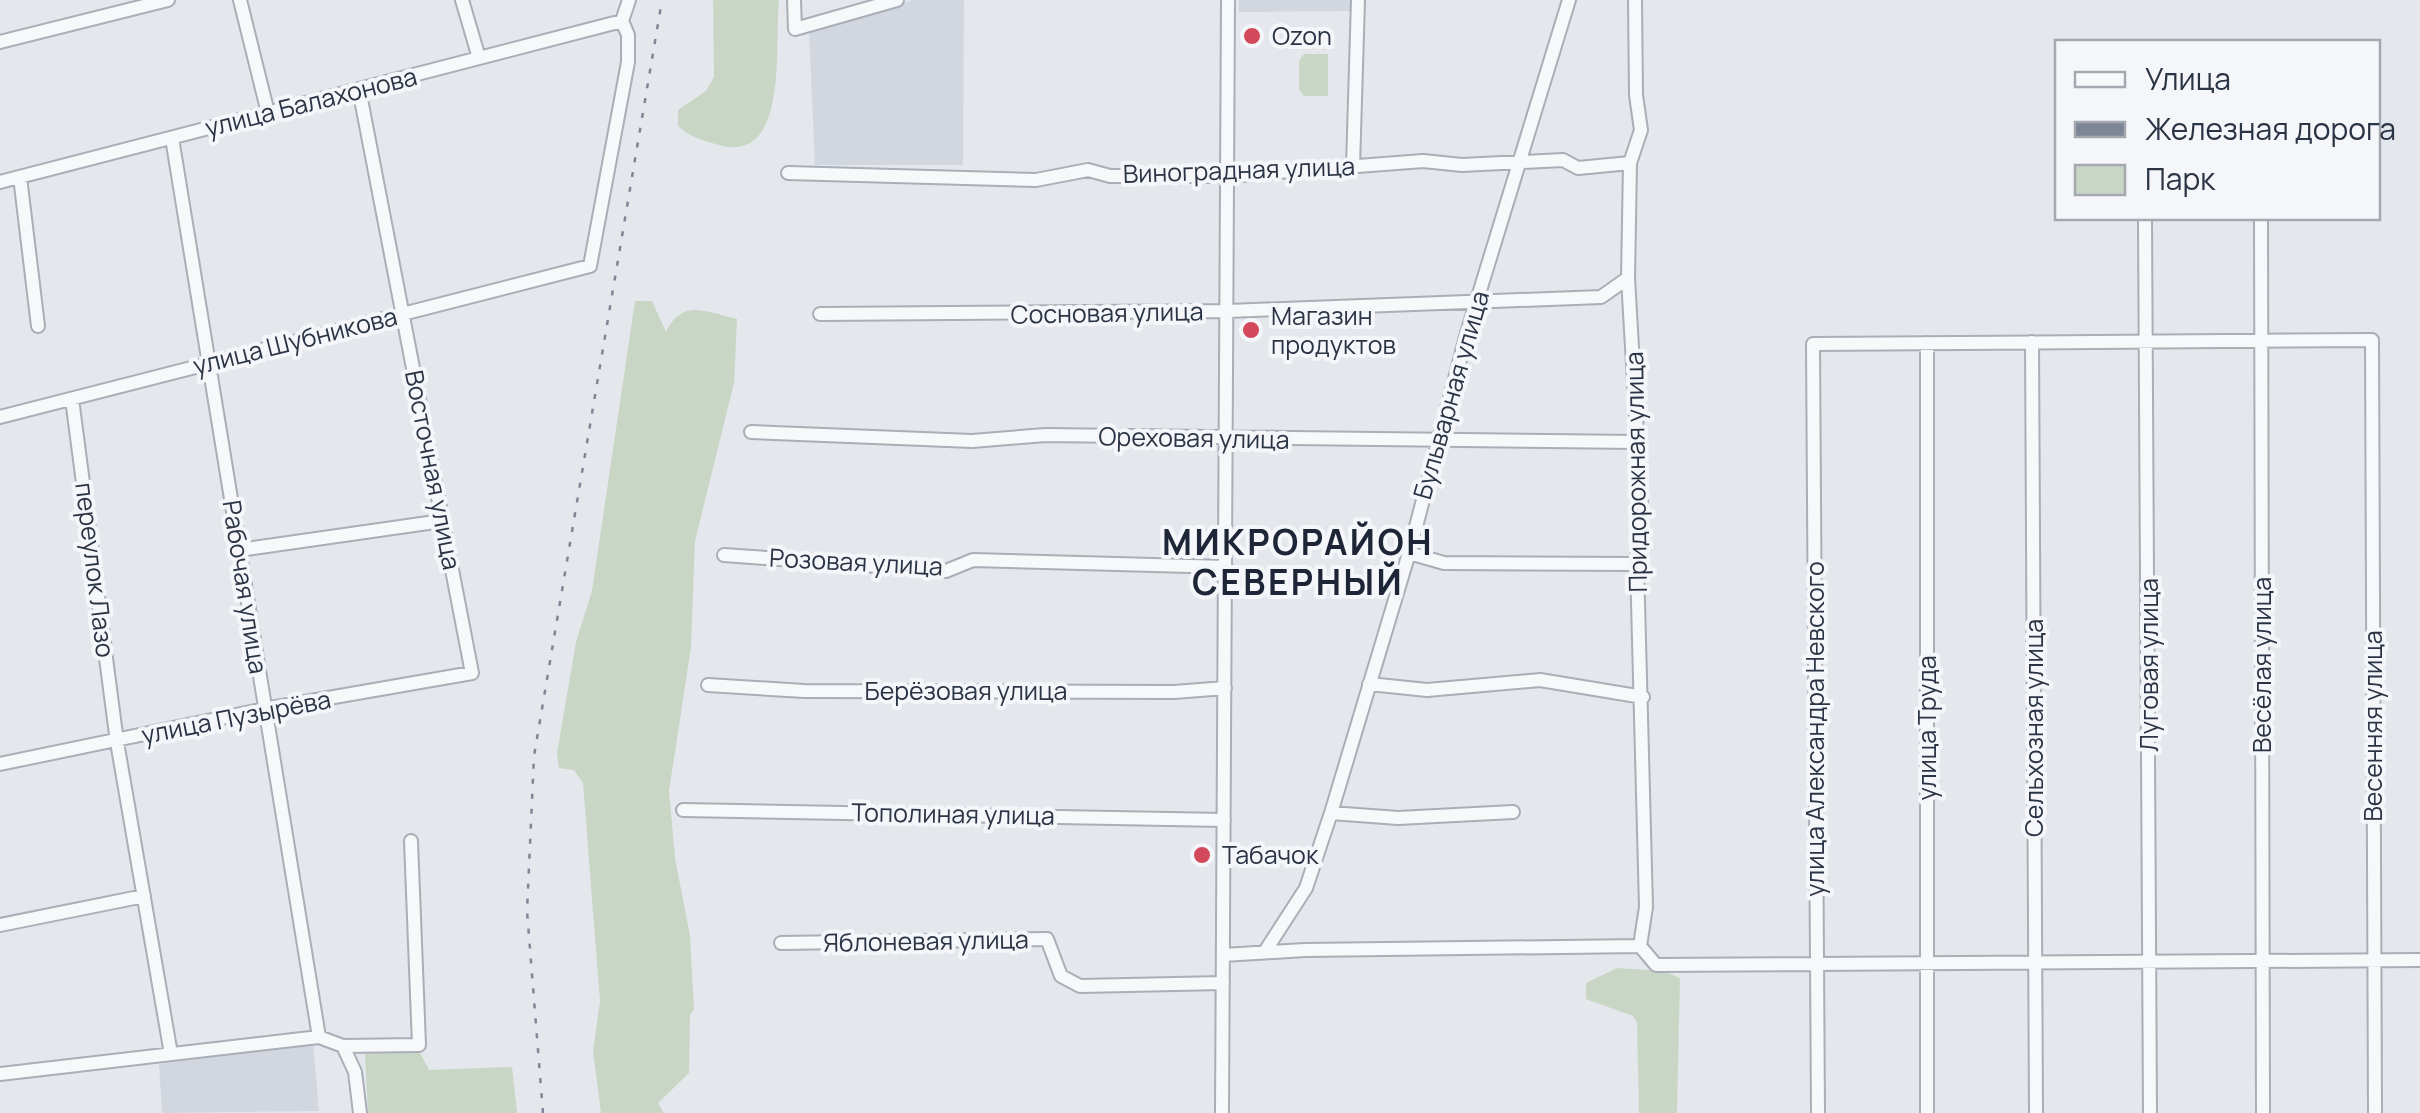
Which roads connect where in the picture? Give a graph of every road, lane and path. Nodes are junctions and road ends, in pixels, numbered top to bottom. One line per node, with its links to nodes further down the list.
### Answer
1 (168, 0): 12 (street)
2 (240, 0): 15 (street)
3 (462, 0): 13 (street)
4 (630, 0): 11 (street)
5 (794, 0): 6 (street)
6 (897, 0)
7 (1228, 0): 21 (street)
8 (1358, 0): 19 (street)
9 (1570, 0): 17 (street, Бульварная улица)
10 (1635, 0): 18 (street, Придорожная улица)
11 (622, 22): 13 (street, улица Балахонова); 29 (street, улица Шубникова)
12 (0, 42)
13 (480, 58): 14 (street, улица Балахонова)
14 (360, 89): 15 (street, улица Балахонова); 29 (street, Восточная улица)
15 (268, 113): 16 (street, улица Балахонова)
16 (172, 138): 22 (street, улица Балахонова); 36 (street, Рабочая улица)
17 (1521, 162): 18 (street, Виноградная улица); 19 (street, Виноградная улица); 27 (street, Бульварная улица)
18 (1630, 163): 26 (street, Придорожная улица)
19 (1353, 166): 21 (street, Виноградная улица)
20 (788, 173): 21 (street, Виноградная улица)
21 (1229, 176): 28 (street)
22 (20, 177): 23 (street, улица Балахонова); 31 (street)
23 (0, 182)
24 (2145, 220): 34 (street, Луговая улица)
25 (2260, 220): 32 (street, Весёлая улица)
26 (1628, 278): 27 (street, Сосновая улица); 42 (street, Придорожная улица)
27 (1477, 301): 28 (street, Сосновая улица); 41 (street, Бульварная улица)
28 (1228, 310): 30 (street, Сосновая улица); 40 (street)
29 (402, 314): 36 (street, улица Шубникова); 43 (street, Восточная улица)
30 (820, 314)
31 (38, 326)
32 (2261, 341): 34 (street); 69 (street, Весенняя улица); 71 (street, Весёлая улица)
33 (2032, 342): 34 (street); 35 (street); 73 (street, Сельхозная улица)
34 (2148, 342): 70 (street, Луговая улица)
35 (1927, 343): 72 (street, улица Труда); 74 (street, улица Александра Невского)
36 (209, 364): 37 (street, улица Шубникова); 44 (street, Рабочая улица)
37 (72, 398): 38 (street, улица Шубникова); 55 (street, переулок Лазо)
38 (0, 417)
39 (751, 432): 40 (street, Ореховая улица)
40 (1227, 439): 41 (street, Ореховая улица); 48 (street)
41 (1436, 439): 42 (street, Ореховая улица); 45 (street, Бульварная улица)
42 (1638, 442): 47 (street, Придорожная улица)
43 (442, 521): 44 (street); 49 (street, Восточная улица)
44 (239, 550): 54 (street, Рабочая улица)
45 (1409, 553): 47 (street); 50 (street, Бульварная улица)
46 (724, 554): 48 (street, Розовая улица)
47 (1637, 564): 53 (street, Придорожная улица)
48 (1226, 567): 52 (street)
49 (472, 673): 54 (street, улица Пузырёва)
50 (1369, 684): 53 (street); 59 (street, Бульварная улица)
51 (708, 685): 52 (street, Берёзовая улица)
52 (1225, 688): 60 (street)
53 (1642, 697): 65 (street, Придорожная улица)
54 (265, 709): 55 (street, улица Пузырёва); 76 (street, Рабочая улица)
55 (117, 742): 56 (street, улица Пузырёва); 62 (street, переулок Лазо)
56 (0, 764)
57 (683, 810): 60 (street, Тополиная улица)
58 (1513, 812): 59 (street)
59 (1331, 813): 66 (street, Бульварная улица)
60 (1224, 820): 67 (street)
61 (411, 842): 77 (street)
62 (144, 896): 63 (street); 78 (street, переулок Лазо)
63 (0, 925)
64 (782, 943): 75 (street, Яблоневая улица)
65 (1640, 946): 66 (street); 74 (street)
66 (1264, 953): 67 (street)
67 (1223, 955): 75 (street)
68 (2420, 960): 69 (street)
69 (2374, 961): 71 (street); 87 (street, Весенняя улица)
70 (2150, 962): 71 (street); 73 (street); 85 (street, Луговая улица)
71 (2262, 962): 86 (street, Весёлая улица)
72 (1928, 964): 73 (street); 74 (street); 83 (street, улица Труда)
73 (2036, 964): 84 (street, Сельхозная улица)
74 (1817, 965): 82 (street, улица Александра Невского)
75 (1222, 983): 81 (street)
76 (319, 1037): 77 (street); 78 (street)
77 (343, 1046): 80 (street)
78 (170, 1054): 79 (street)
79 (0, 1074)
80 (360, 1113)
81 (1222, 1113)
82 (1818, 1113)
83 (1927, 1113)
84 (2036, 1113)
85 (2150, 1113)
86 (2263, 1113)
87 (2375, 1113)

